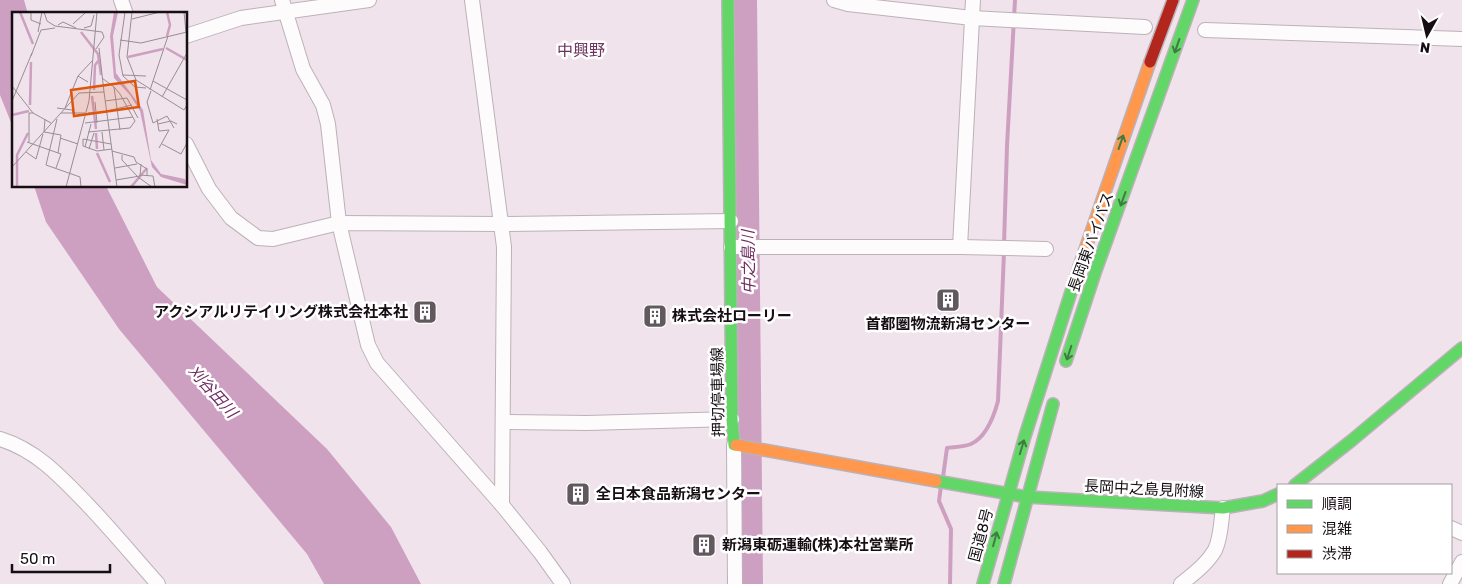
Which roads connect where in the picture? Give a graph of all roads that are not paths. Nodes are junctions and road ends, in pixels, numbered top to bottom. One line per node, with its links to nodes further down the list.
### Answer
1 (121, 0): 11 (street)
2 (368, 0): 10 (street)
3 (472, 0): 20 (street)
4 (714, 0): 5 (street)
5 (728, 0): 18 (main road, 押切停車場線)
6 (834, 0): 12 (street)
7 (973, 0): 12 (street)
8 (1173, 0): 32 (main road, 長岡東バイパス, one-way to 8)
9 (1193, 0): 25 (main road, 長岡東バイパス, one-way to 25)
10 (284, 6): 15 (street); 19 (street)
11 (125, 12)
12 (972, 18): 13 (street); 22 (street)
13 (1145, 27)
14 (1206, 30): 16 (street)
15 (188, 35)
16 (1462, 39)
17 (188, 148): 19 (street)
18 (731, 221): 20 (street); 21 (main road, 押切停車場線)
19 (338, 223): 20 (street); 35 (street)
20 (500, 224): 28 (street)
21 (731, 247): 22 (street); 27 (main road, 押切停車場線)
22 (960, 247): 23 (street)
23 (1046, 248)
24 (1462, 348): 31 (main road)
25 (1063, 372)
26 (1057, 390): 34 (main road)
27 (732, 419): 28 (street); 30 (main road, 押切停車場線)
28 (503, 422): 35 (street)
29 (0, 439): 38 (street)
30 (734, 445): 32 (main road, 押切停車場線); 40 (street)
31 (1302, 484)
32 (1008, 493): 34 (main road, 長岡中之島見附線); 41 (main road, 国道8号, one-way to 32)
33 (1277, 494): 36 (main road, 長岡中之島見附線)
34 (1027, 497): 36 (main road, 長岡中之島見附線); 42 (main road)
35 (502, 505): 39 (street)
36 (1223, 508): 43 (street)
37 (1462, 562): 44 (street)
38 (158, 584)
39 (563, 584)
40 (735, 584)
41 (983, 584)
42 (1004, 584)
43 (1181, 584)
44 (1450, 584)

